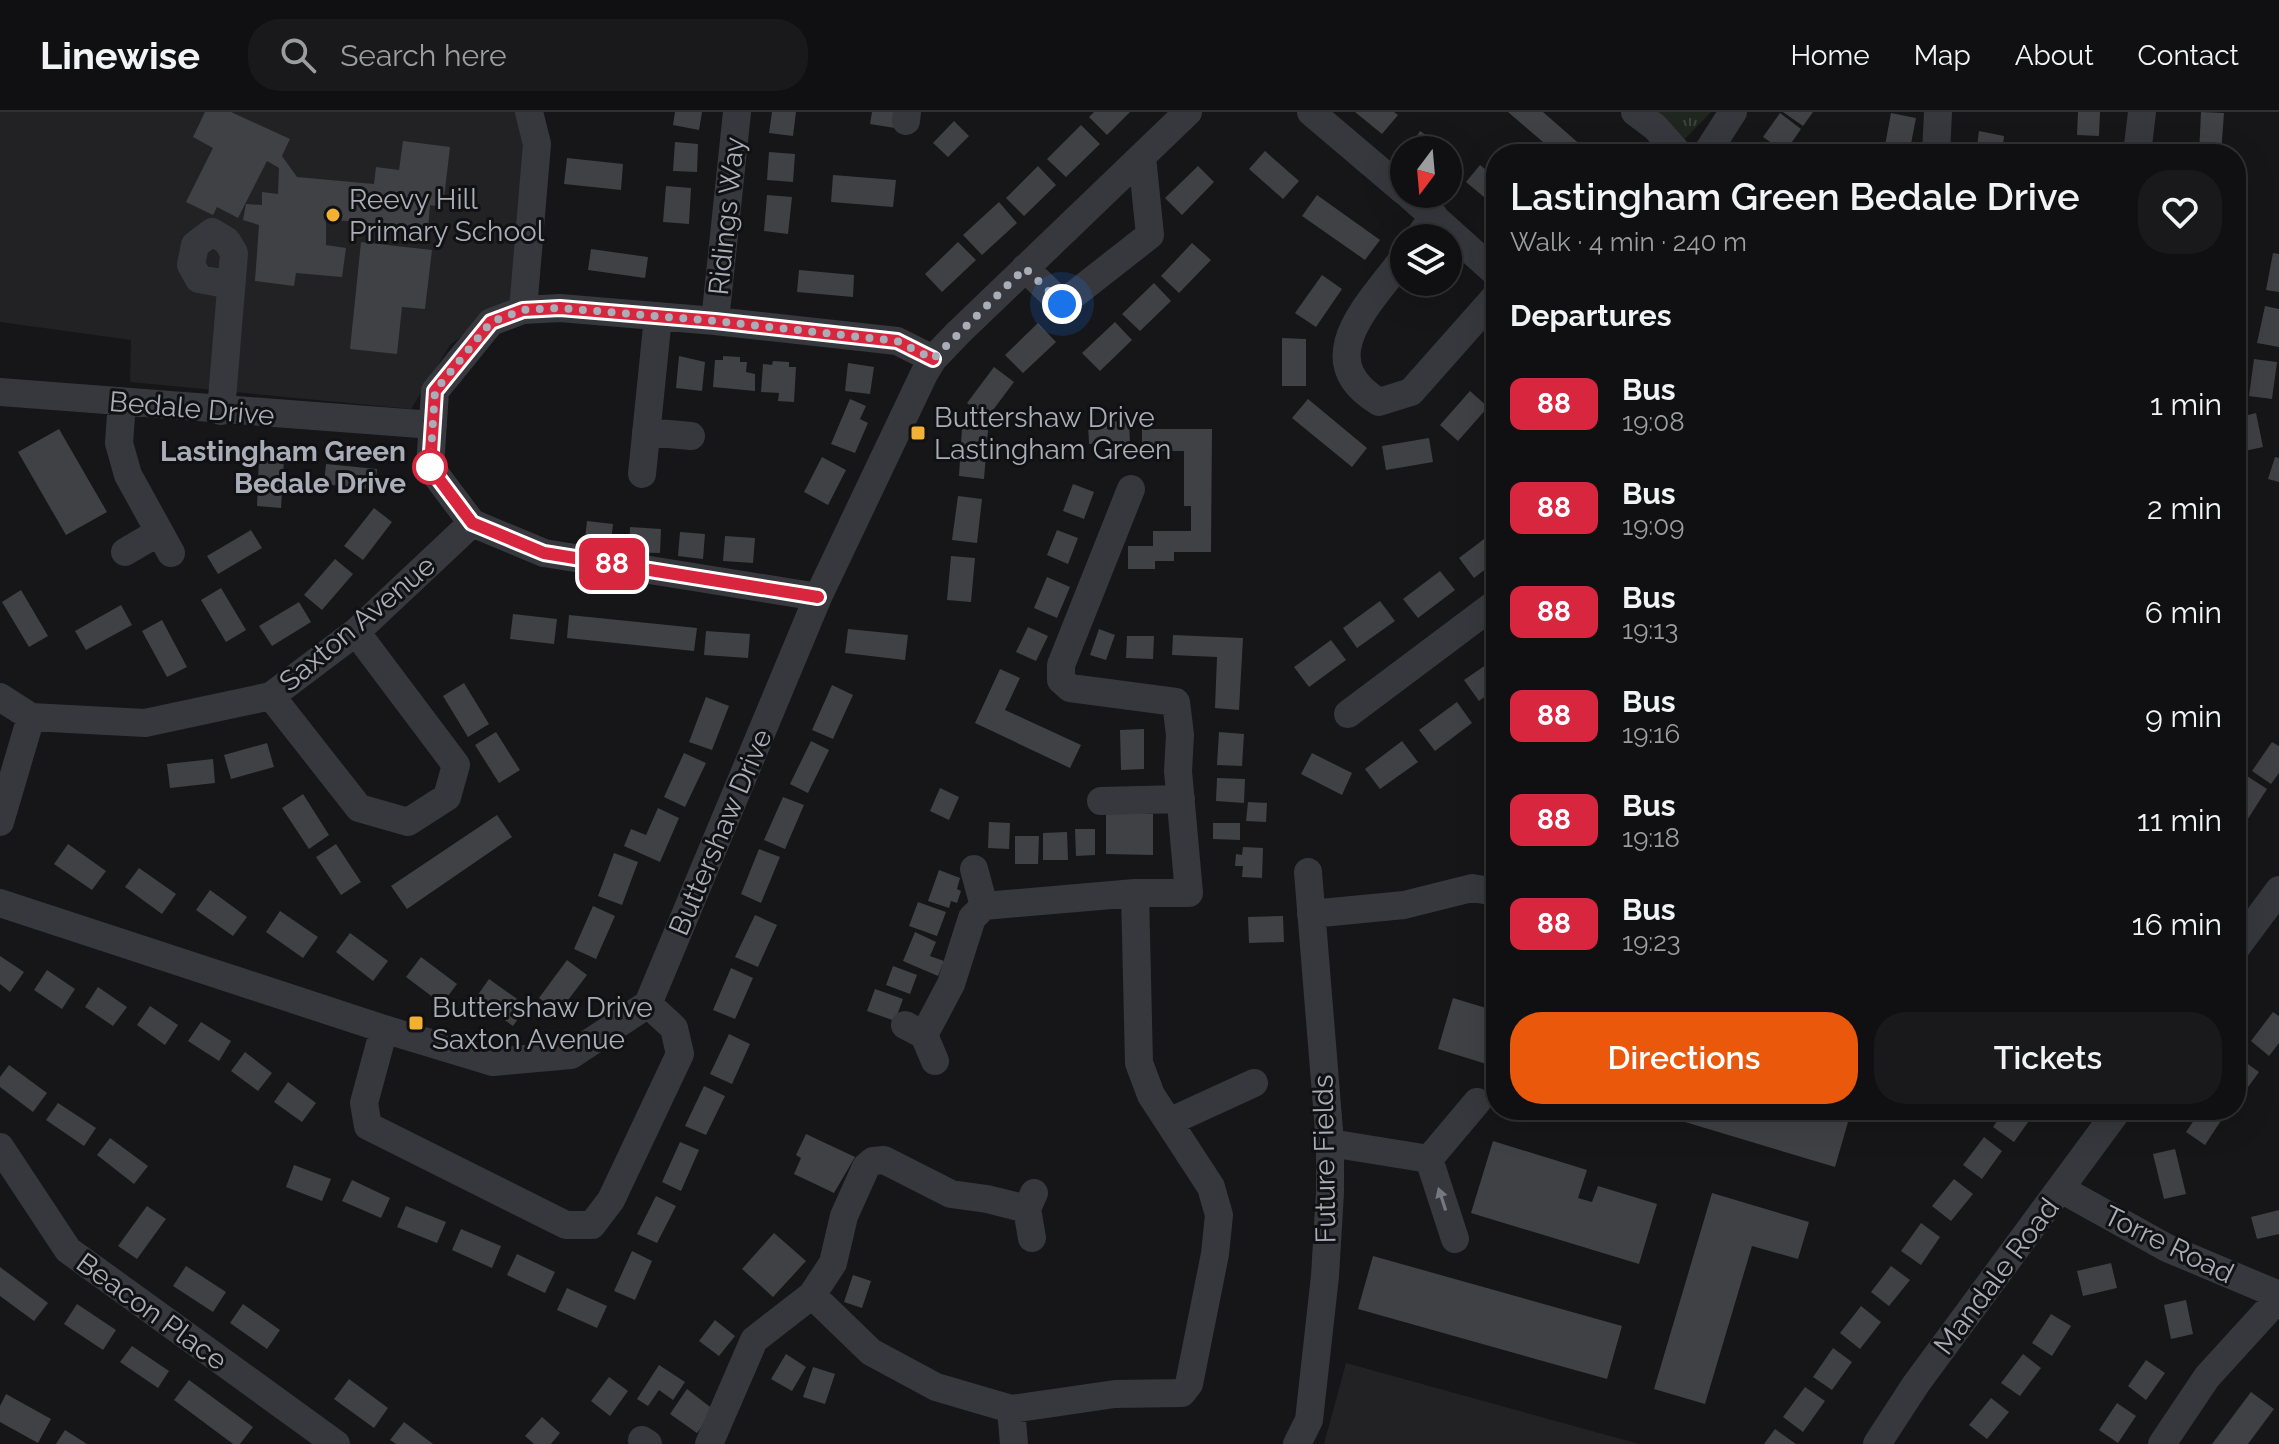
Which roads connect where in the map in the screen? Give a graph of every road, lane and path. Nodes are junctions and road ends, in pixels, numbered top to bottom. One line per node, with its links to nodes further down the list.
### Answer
1 (529, 112): 21 (street)
2 (737, 112): 23 (street, Ridings Way)
3 (1188, 112): 13 (street, Buttershaw Drive)
4 (1311, 112): 14 (street)
5 (1635, 112): 9 (street)
6 (1732, 112): 10 (street)
7 (1938, 112): 11 (street)
8 (2142, 112): 12 (street)
9 (1670, 144)
10 (1712, 144)
11 (1936, 144)
12 (2138, 144)
13 (1142, 157): 17 (street, Buttershaw Drive); 17 (street)
14 (1390, 179)
15 (1462, 251): 16 (street)
16 (1486, 266)
17 (1025, 268): 24 (street, Buttershaw Drive)
18 (1390, 276): 20 (street)
19 (231, 285): 27 (street)
20 (1486, 307)
21 (523, 310): 22 (street); 28 (street)
22 (658, 317): 23 (street); 29 (street)
23 (715, 321): 24 (street)
24 (933, 359): 35 (street, Buttershaw Drive)
25 (0, 392): 26 (street, Bedale Drive)
26 (122, 402): 27 (street, Bedale Drive); 34 (street)
27 (221, 411): 28 (street, Bedale Drive)
28 (433, 425): 33 (street)
29 (646, 432): 30 (street); 31 (street)
30 (691, 436)
31 (642, 474)
32 (1131, 489): 42 (street)
33 (472, 523): 35 (street); 37 (street, Saxton Avenue)
34 (125, 552)
35 (818, 597): 54 (street, Buttershaw Drive)
36 (1486, 610): 40 (street)
37 (356, 632): 38 (street, Saxton Avenue); 38 (street)
38 (271, 696): 41 (street, Saxton Avenue)
39 (0, 697): 41 (street, Saxton Avenue)
40 (1348, 714)
41 (31, 717): 44 (street)
42 (1181, 799): 43 (street); 49 (street)
43 (1101, 801)
44 (0, 822)
45 (974, 869): 51 (street)
46 (1308, 872): 52 (street, Future Fields)
47 (1486, 890): 52 (street)
48 (2279, 890): 53 (street)
49 (1135, 893): 51 (street); 60 (street)
50 (0, 903): 55 (street)
51 (984, 906): 56 (street)
52 (1311, 914): 61 (street, Future Fields)
53 (2246, 935)
54 (648, 1004): 55 (street); 55 (street)
55 (384, 1029)
56 (921, 1040)
57 (1254, 1083): 60 (street)
58 (1477, 1102): 63 (street)
59 (2111, 1120): 64 (street, Mandale Road)
60 (1169, 1122): 69 (street)
61 (1330, 1143): 63 (street); 73 (street, Future Fields)
62 (0, 1147): 70 (street, Beacon Place)
63 (1429, 1159): 66 (street, one-way to 63)
64 (2061, 1189): 68 (street, Torre Road); 74 (street, Mandale Road)
65 (1032, 1238): 67 (street)
66 (1455, 1239)
67 (812, 1295): 69 (street); 71 (street)
68 (2279, 1297): 75 (street)
69 (1011, 1409): 72 (street)
70 (336, 1444)
71 (709, 1444)
72 (1014, 1444)
73 (1297, 1444)
74 (1877, 1444)
75 (2162, 1444)

